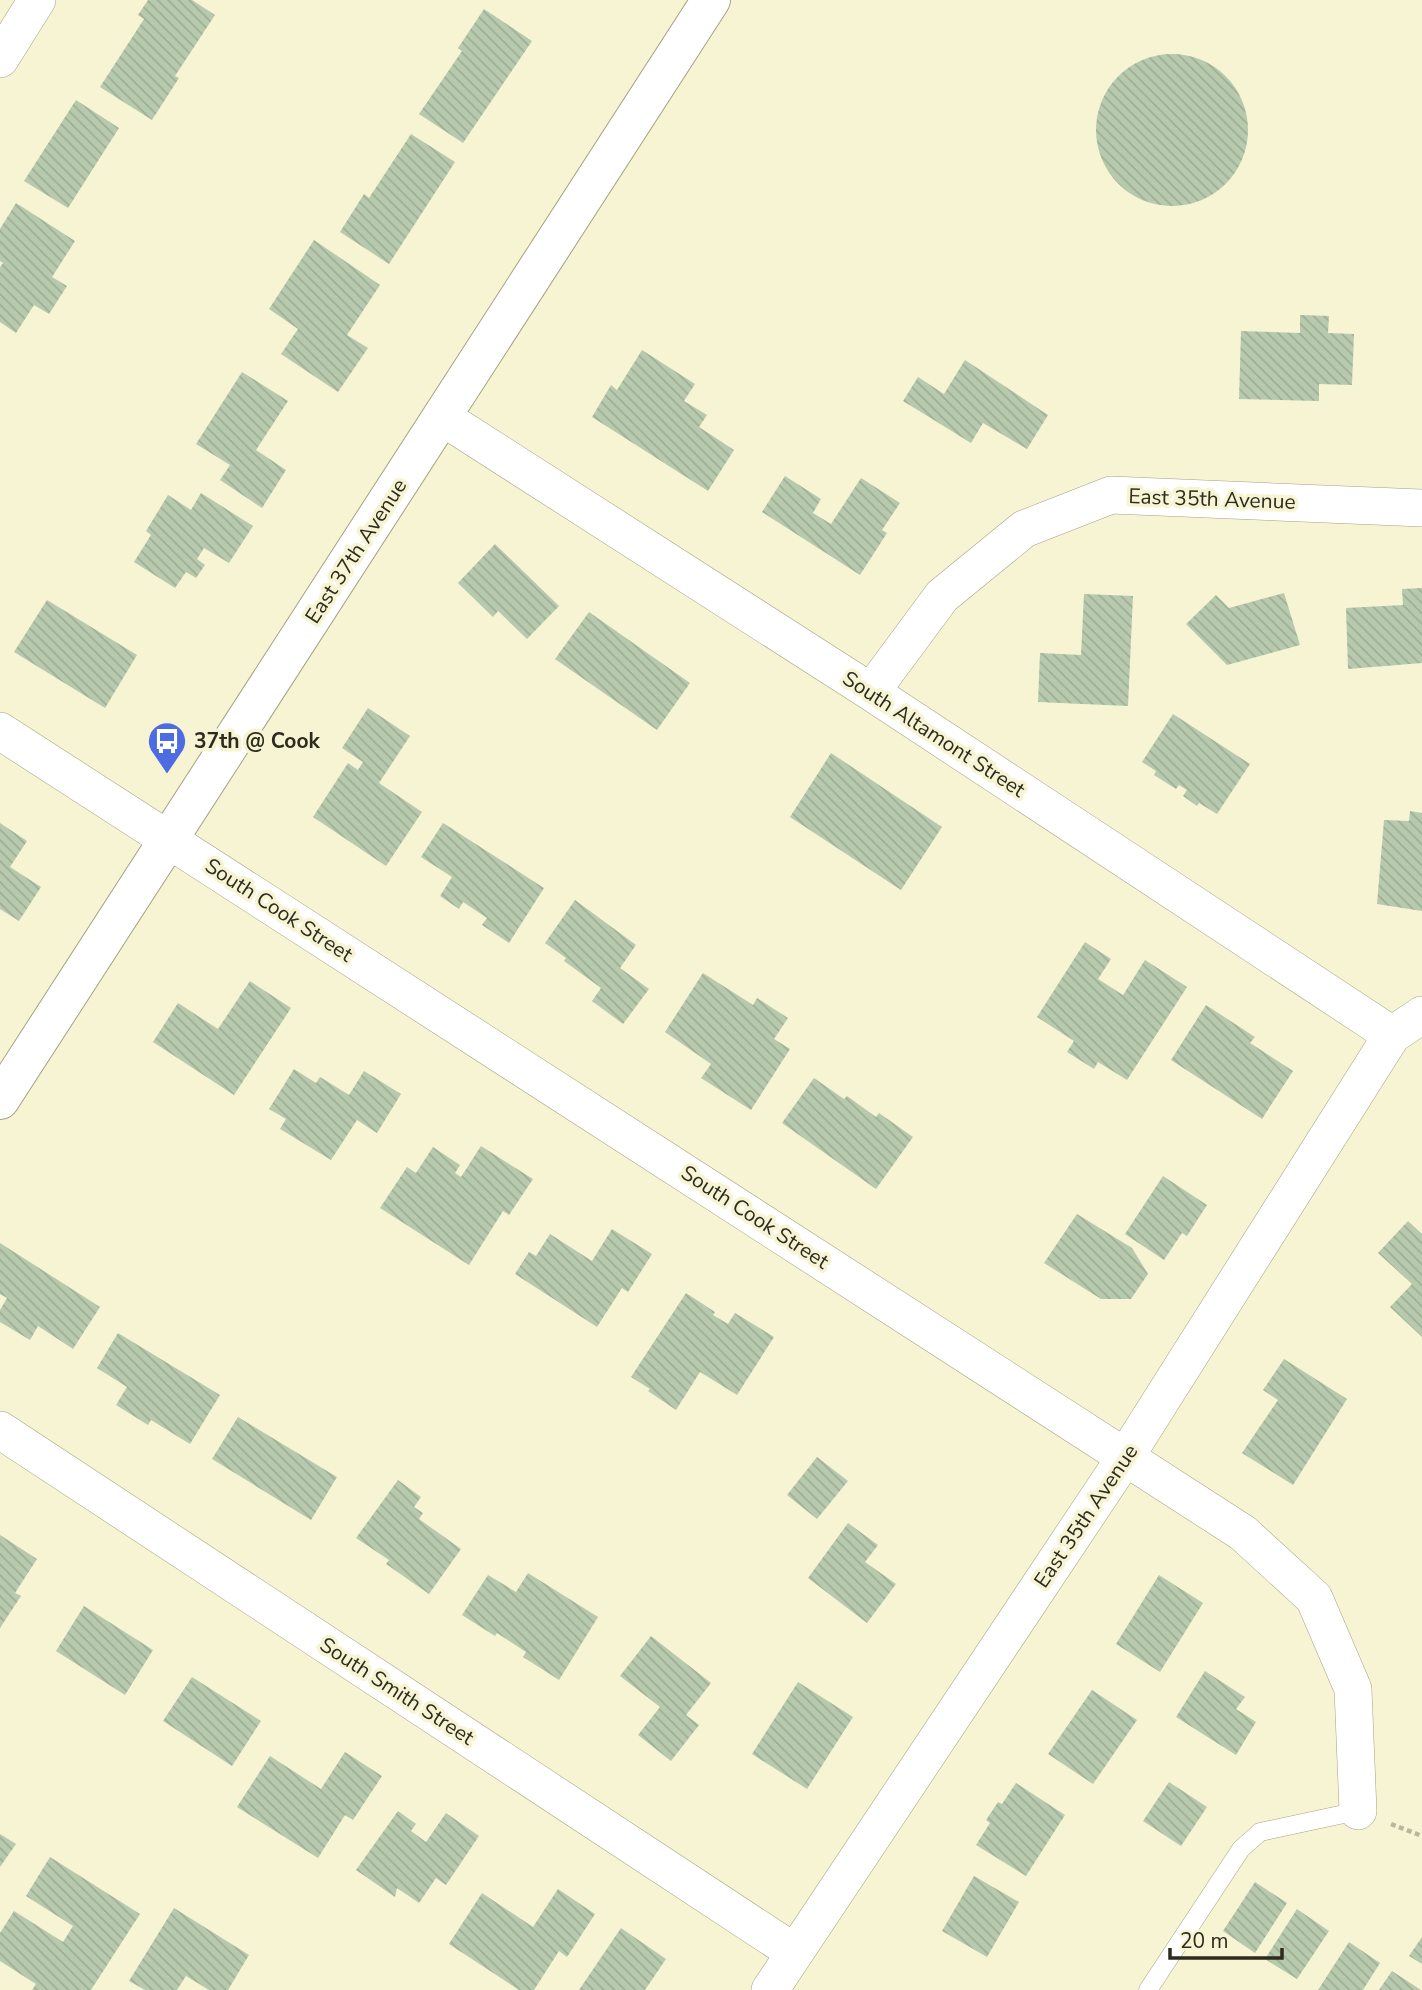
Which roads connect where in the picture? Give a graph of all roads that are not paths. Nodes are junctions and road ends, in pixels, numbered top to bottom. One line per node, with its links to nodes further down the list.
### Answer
1 (37, 0): 3 (street)
2 (711, 0): 4 (street, East 37th Avenue)
3 (0, 59)
4 (442, 417): 6 (street, South Altamont Street); 8 (street, East 37th Avenue)
5 (1422, 508): 6 (street, East 35th Avenue)
6 (871, 692): 10 (street, South Altamont Street)
7 (0, 731): 8 (street, South Cook Street)
8 (169, 840): 11 (street, East 37th Avenue); 13 (street, South Cook Street)
9 (1422, 1015): 10 (street)
10 (1392, 1035): 13 (street, East 35th Avenue)
11 (0, 1100)
12 (0, 1430): 15 (street, South Smith Street)
13 (1126, 1456): 14 (street, South Cook Street); 15 (street, East 35th Avenue)
14 (1358, 1811): 17 (lane)
15 (793, 1952): 16 (street, East 35th Avenue)
16 (770, 1990)
17 (1148, 1990)

